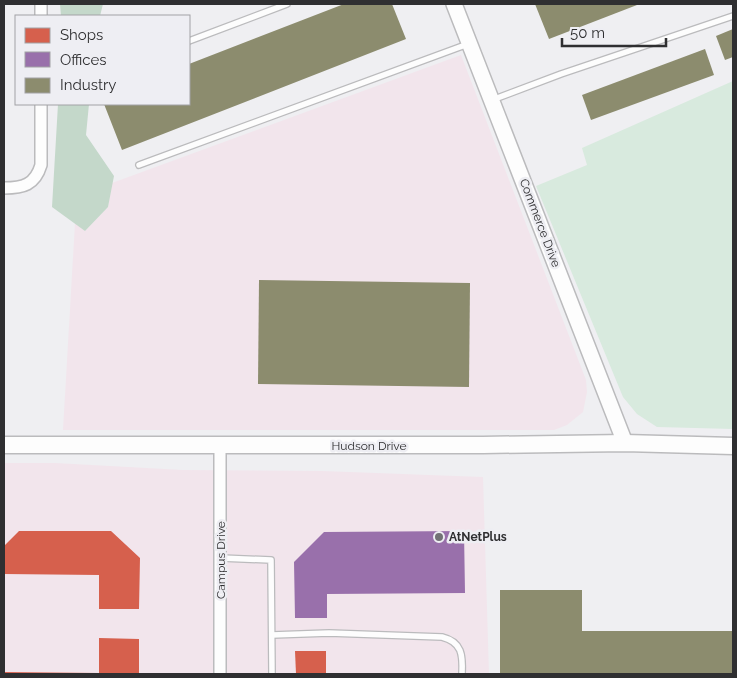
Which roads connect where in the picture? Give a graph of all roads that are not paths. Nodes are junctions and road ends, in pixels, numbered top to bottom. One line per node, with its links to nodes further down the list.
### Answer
1 (287, 4): 4 (lane)
2 (454, 4): 5 (street, Commerce Drive)
3 (733, 16): 6 (lane)
4 (190, 41)
5 (470, 43): 6 (street, Commerce Drive); 8 (lane)
6 (492, 100): 10 (street, Commerce Drive)
7 (41, 105): 9 (street)
8 (139, 165)
9 (4, 188)
10 (624, 443): 12 (main road, Hudson Drive); 13 (main road, Hudson Drive)
11 (4, 445): 12 (main road, Hudson Drive)
12 (220, 446): 14 (street, Campus Drive)
13 (733, 446)
14 (221, 558): 15 (lane); 16 (street, Campus Drive)
15 (272, 635): 17 (lane); 18 (lane)
16 (220, 674)
17 (272, 674)
18 (462, 674)

